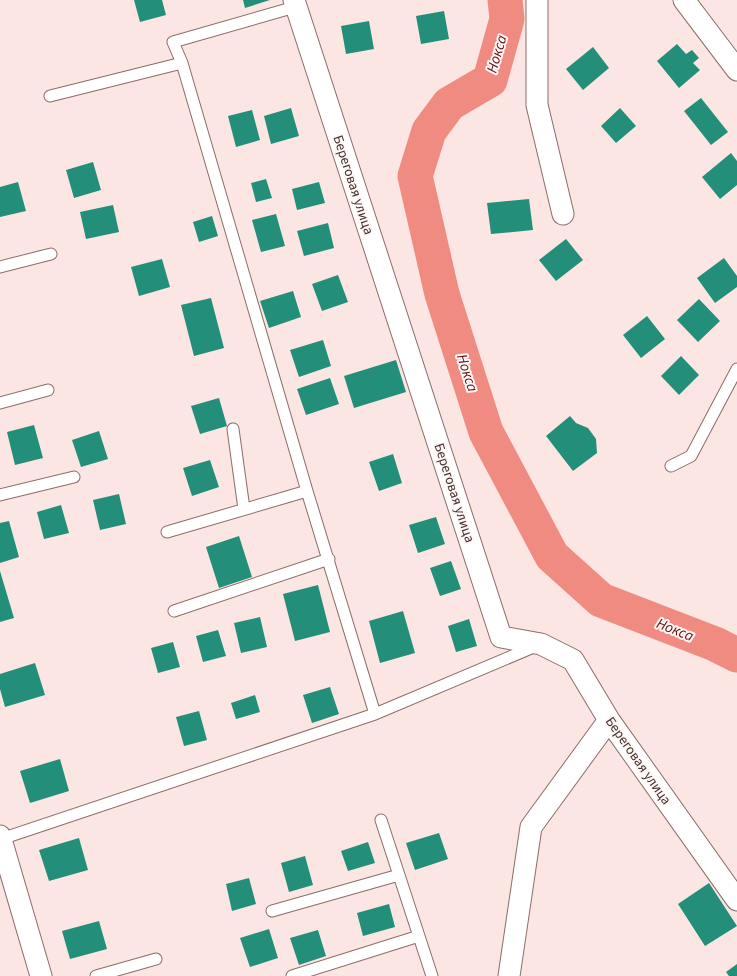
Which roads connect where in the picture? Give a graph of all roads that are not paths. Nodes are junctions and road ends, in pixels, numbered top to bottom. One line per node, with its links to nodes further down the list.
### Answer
1 (537, 0): 7 (street)
2 (684, 0): 5 (street)
3 (294, 3): 4 (lane); 22 (street, Береговая улица)
4 (182, 63): 6 (lane); 16 (lane)
5 (737, 70)
6 (50, 96)
7 (563, 214)
8 (51, 254): 9 (lane)
9 (0, 267)
10 (737, 369): 14 (lane)
11 (48, 390): 12 (lane)
12 (0, 404)
13 (233, 430): 18 (lane)
14 (671, 466)
15 (74, 477): 17 (lane)
16 (307, 491): 18 (lane); 20 (lane)
17 (0, 495)
18 (244, 509): 19 (lane)
19 (167, 532)
20 (329, 560): 21 (lane); 23 (lane)
21 (174, 611)
22 (541, 644): 23 (lane); 24 (street, Береговая улица)
23 (375, 714): 26 (lane)
24 (609, 720): 28 (street, Береговая улица); 36 (street)
25 (381, 820): 27 (lane)
26 (0, 837): 32 (street)
27 (399, 875): 29 (lane); 30 (lane)
28 (737, 900)
29 (272, 912)
30 (419, 936): 34 (lane); 35 (lane)
31 (156, 959): 33 (lane)
32 (41, 976)
33 (96, 976)
34 (292, 976)
35 (432, 976)
36 (509, 976)

